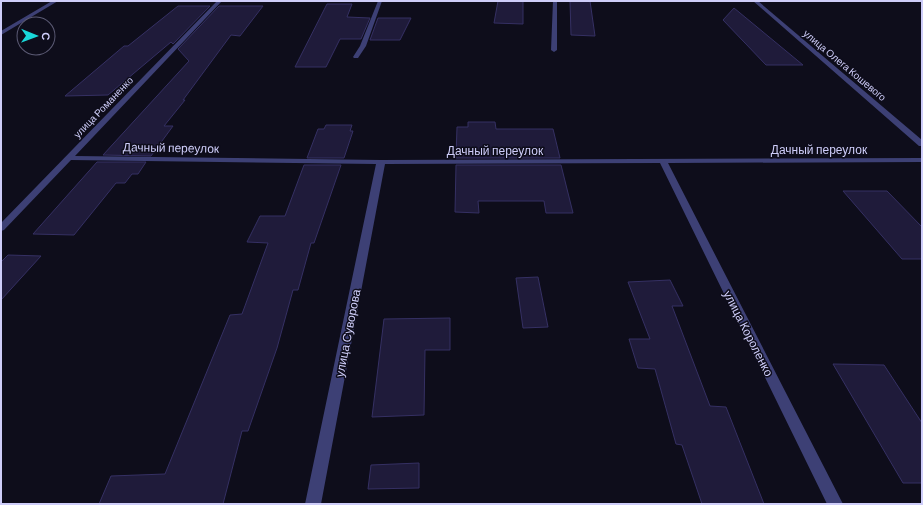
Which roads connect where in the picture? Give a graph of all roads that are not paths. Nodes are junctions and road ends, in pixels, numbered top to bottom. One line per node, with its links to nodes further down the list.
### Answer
1 (56, 1): 6 (street)
2 (220, 1): 10 (street, улица Романенко)
3 (380, 1): 8 (street)
4 (555, 1): 7 (street)
5 (755, 1): 9 (street, улица Олега Кошевого)
6 (1, 33)
7 (554, 50)
8 (356, 57)
9 (922, 144)
10 (68, 158): 12 (street, Дачный переулок); 14 (street, улица Романенко)
11 (922, 160): 13 (street, Дачный переулок)
12 (381, 162): 13 (street, Дачный переулок); 15 (street, улица Суворова)
13 (663, 162): 16 (street, улица Короленко)
14 (1, 228)
15 (313, 504)
16 (835, 504)

